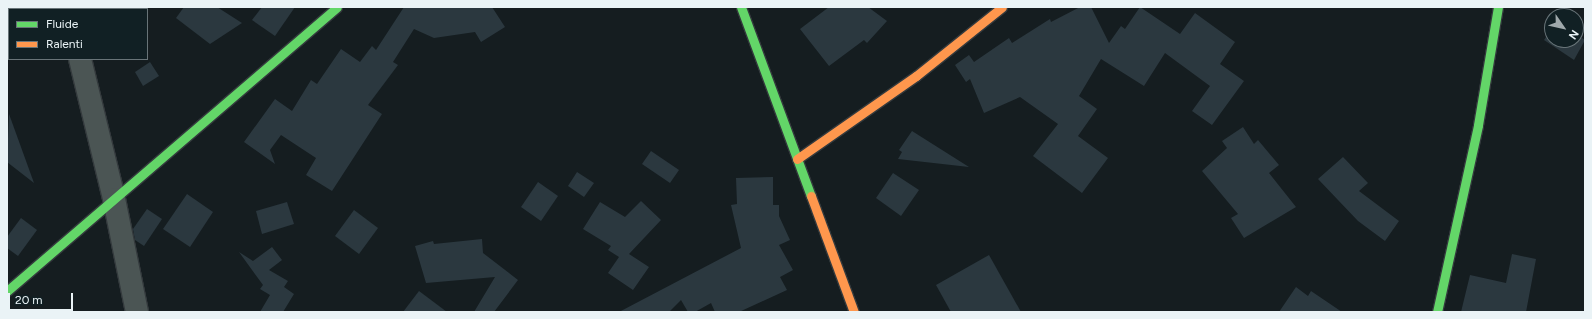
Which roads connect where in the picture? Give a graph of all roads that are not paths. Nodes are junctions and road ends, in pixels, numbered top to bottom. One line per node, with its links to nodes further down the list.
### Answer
1 (337, 7): 7 (street)
2 (741, 7): 6 (street)
3 (1002, 7): 6 (street)
4 (1498, 7): 11 (street)
5 (80, 60): 7 (street)
6 (797, 159): 10 (street)
7 (114, 199): 8 (street); 9 (street)
8 (7, 291)
9 (137, 312)
10 (854, 312)
11 (1437, 312)

